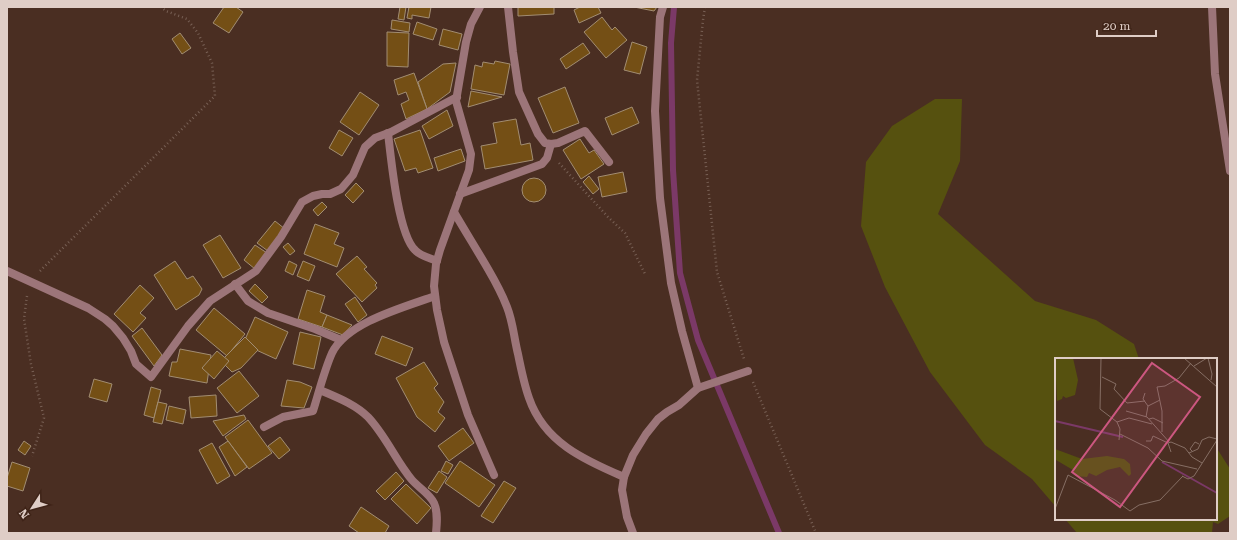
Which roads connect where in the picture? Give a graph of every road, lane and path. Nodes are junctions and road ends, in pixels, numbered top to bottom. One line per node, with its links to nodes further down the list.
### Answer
1 (161, 7): 18 (path)
2 (480, 7): 7 (street)
3 (508, 7): 9 (street)
4 (663, 7): 23 (street)
5 (705, 7): 22 (path)
6 (1212, 7): 12 (street)
7 (457, 97): 8 (street); 13 (street)
8 (388, 133): 15 (street); 19 (street)
9 (551, 144): 10 (street); 11 (street)
10 (549, 153): 13 (street); 17 (path)
11 (609, 162)
12 (1230, 171)
13 (460, 194): 14 (street)
14 (454, 212): 15 (street); 28 (street)
15 (437, 261): 20 (street)
16 (7, 271): 18 (street)
17 (645, 274)
18 (29, 282): 19 (street); 26 (path)
19 (235, 284): 21 (street)
20 (435, 296): 21 (street); 27 (street)
21 (342, 340): 24 (street)
22 (748, 371): 23 (street); 31 (path)
23 (698, 388): 28 (street)
24 (320, 390): 25 (street); 29 (street)
25 (264, 427)
26 (32, 456)
27 (494, 475)
28 (624, 477): 30 (street)
29 (436, 533)
30 (634, 533)
31 (816, 533)

